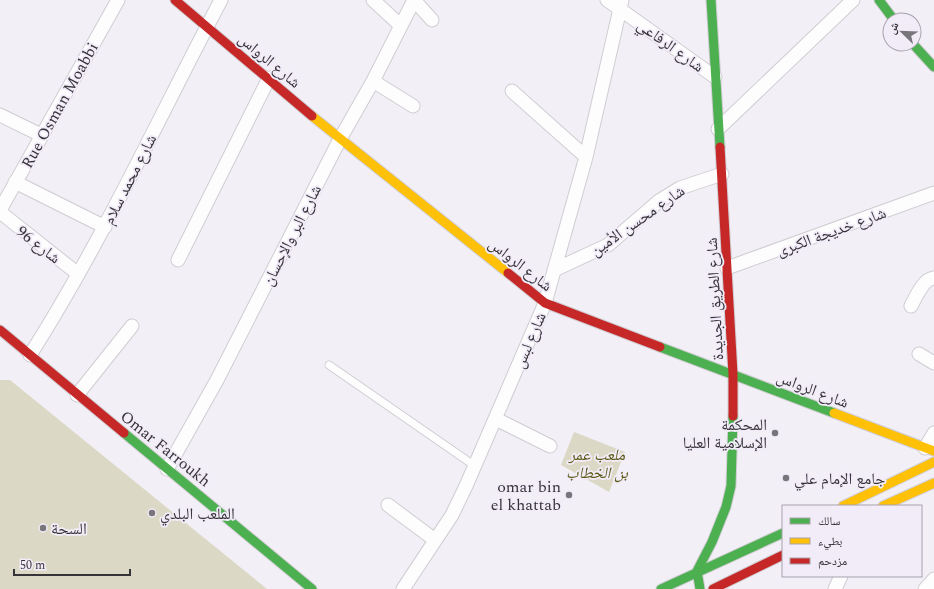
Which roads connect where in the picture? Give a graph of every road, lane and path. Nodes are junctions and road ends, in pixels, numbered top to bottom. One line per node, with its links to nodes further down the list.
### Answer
1 (118, 0): 24 (street, Rue Osman Moabbi)
2 (175, 0): 14 (street, شارع الرواس)
3 (221, 0): 14 (street, شارع محمد سلام)
4 (373, 0): 13 (street)
5 (414, 0): 12 (street); 13 (street, شارع البر والإحسان)
6 (607, 0): 10 (street, شارع الرفاعي)
7 (712, 0): 17 (street, شارع الطريق الجديدة)
8 (853, 0): 23 (street)
9 (879, 0): 11 (street)
10 (622, 5): 17 (street, شارع الرفاعي); 26 (street, شارع لبس)
11 (888, 12)
12 (432, 20)
13 (400, 25): 19 (street, شارع البر والإحسان)
14 (207, 26): 18 (street, شارع الرواس); 31 (street, شارع محمد سلام)
15 (920, 52): 16 (street)
16 (934, 67)
17 (715, 77): 23 (street, شارع الطريق الجديدة)
18 (269, 78): 25 (street, شارع الرواس); 32 (street)
19 (373, 81): 21 (street); 25 (street, شارع البر والإحسان)
20 (512, 90): 26 (street)
21 (413, 106)
22 (0, 115): 24 (street)
23 (718, 129): 27 (street, شارع الطريق الجديدة)
24 (41, 135): 28 (street, Rue Osman Moabbi)
25 (340, 139): 37 (street, شارع الرواس); 53 (street, شارع البر والإحسان)
26 (586, 157): 34 (street, شارع لبس)
27 (722, 174): 33 (street, شارع الطريق الجديدة); 34 (street, شارع محسن الأمين)
28 (15, 182): 30 (street, Rue Osman Moabbi); 31 (street)
29 (934, 193): 33 (street, شارع خديجة الكبرى)
30 (0, 211): 35 (street, شارع 96)
31 (104, 227): 35 (street, شارع محمد سلام)
32 (178, 260)
33 (727, 268): 45 (street, شارع الطريق الجديدة)
34 (554, 270): 37 (street, شارع لبس)
35 (78, 274): 42 (street, شارع محمد سلام)
36 (934, 278): 38 (street)
37 (545, 303): 45 (street, شارع الرواس); 47 (street, شارع لبس)
38 (911, 306)
39 (132, 326): 46 (street)
40 (0, 330): 42 (street, Omar Farroukh)
41 (919, 354): 43 (street)
42 (30, 355): 46 (street, Omar Farroukh)
43 (934, 363)
44 (329, 365): 52 (lane)
45 (733, 374): 50 (street, شارع الرواس); 61 (street, شارع الطريق الجديدة)
46 (77, 395): 53 (street, Omar Farroukh)
47 (496, 419): 49 (street); 52 (street, شارع لبس)
48 (934, 433): 50 (street)
49 (550, 446)
50 (929, 449)
51 (934, 462): 55 (street)
52 (475, 466): 59 (street, شارع لبس)
53 (167, 469): 64 (street, Omar Farroukh)
54 (934, 483): 56 (street)
55 (844, 505)
56 (885, 505)
57 (388, 506): 59 (street)
58 (782, 533): 61 (street)
59 (436, 540): 65 (street, شارع لبس)
60 (782, 555): 68 (street)
61 (697, 571): 66 (street); 67 (street)
62 (841, 577): 69 (street)
63 (934, 579): 70 (street)
64 (312, 589)
65 (403, 589)
66 (661, 589)
67 (700, 589)
68 (713, 589)
69 (835, 589)
70 (925, 589)

